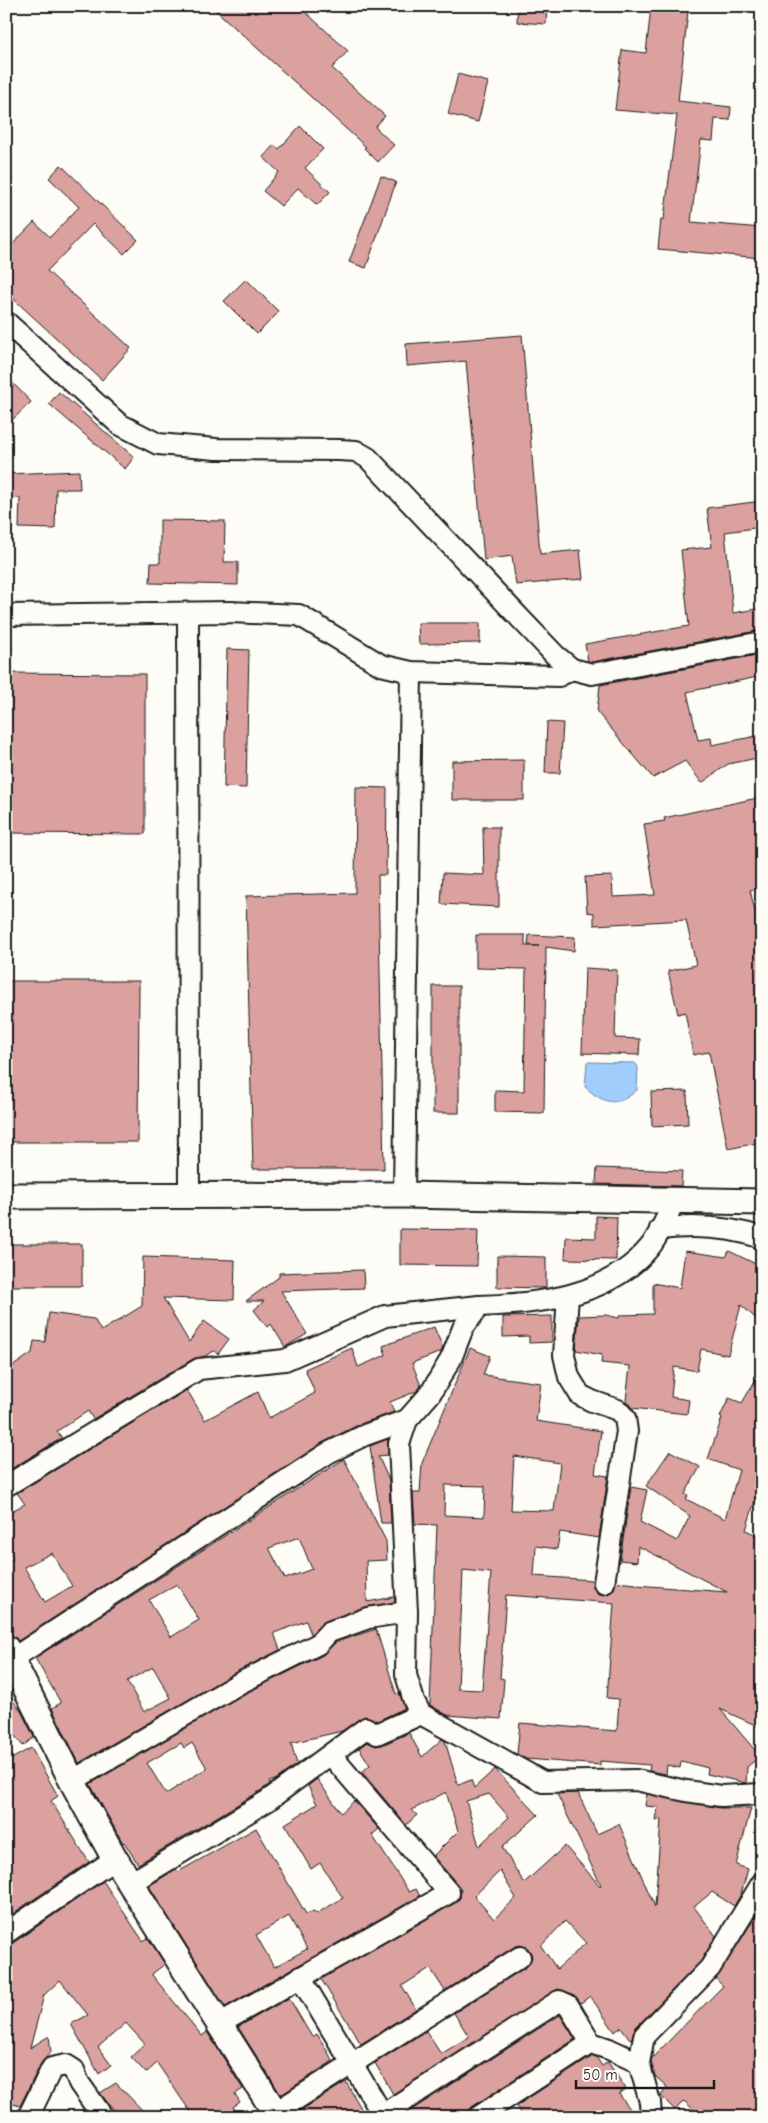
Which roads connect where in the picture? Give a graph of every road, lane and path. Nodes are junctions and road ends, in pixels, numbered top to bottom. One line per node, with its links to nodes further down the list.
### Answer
1 (6, 322): 5 (street)
2 (188, 614): 3 (street); 6 (street); 7 (street)
3 (6, 615)
4 (762, 642): 5 (street)
5 (572, 670): 6 (street)
6 (411, 672): 8 (street)
7 (189, 1195): 8 (street); 9 (street)
8 (404, 1195): 10 (street)
9 (6, 1196)
10 (675, 1200): 11 (street); 12 (street)
11 (762, 1202)
12 (660, 1229): 13 (street); 14 (street)
13 (762, 1238)
14 (568, 1296): 15 (street); 18 (street)
15 (479, 1306): 16 (street); 17 (street)
16 (408, 1420): 19 (street); 20 (street)
17 (6, 1486)
18 (604, 1583)
19 (407, 1612): 21 (street); 23 (street)
20 (9, 1654): 23 (street)
21 (422, 1714): 22 (street); 24 (street)
22 (331, 1755): 26 (street); 30 (street)
23 (72, 1781): 25 (street)
24 (762, 1794)
25 (115, 1859): 26 (street); 28 (street)
26 (132, 1882): 31 (street)
27 (762, 1883): 33 (street)
28 (6, 1933)
29 (520, 1957): 34 (street)
30 (300, 1977): 31 (street); 34 (street)
31 (219, 2024): 35 (street)
32 (590, 2043): 33 (street); 36 (street); 39 (street)
33 (638, 2063): 40 (street)
34 (351, 2064): 35 (street); 36 (street)
35 (277, 2115)
36 (382, 2116)
37 (28, 2117): 38 (street)
38 (103, 2117)
39 (478, 2117)
40 (650, 2117)

